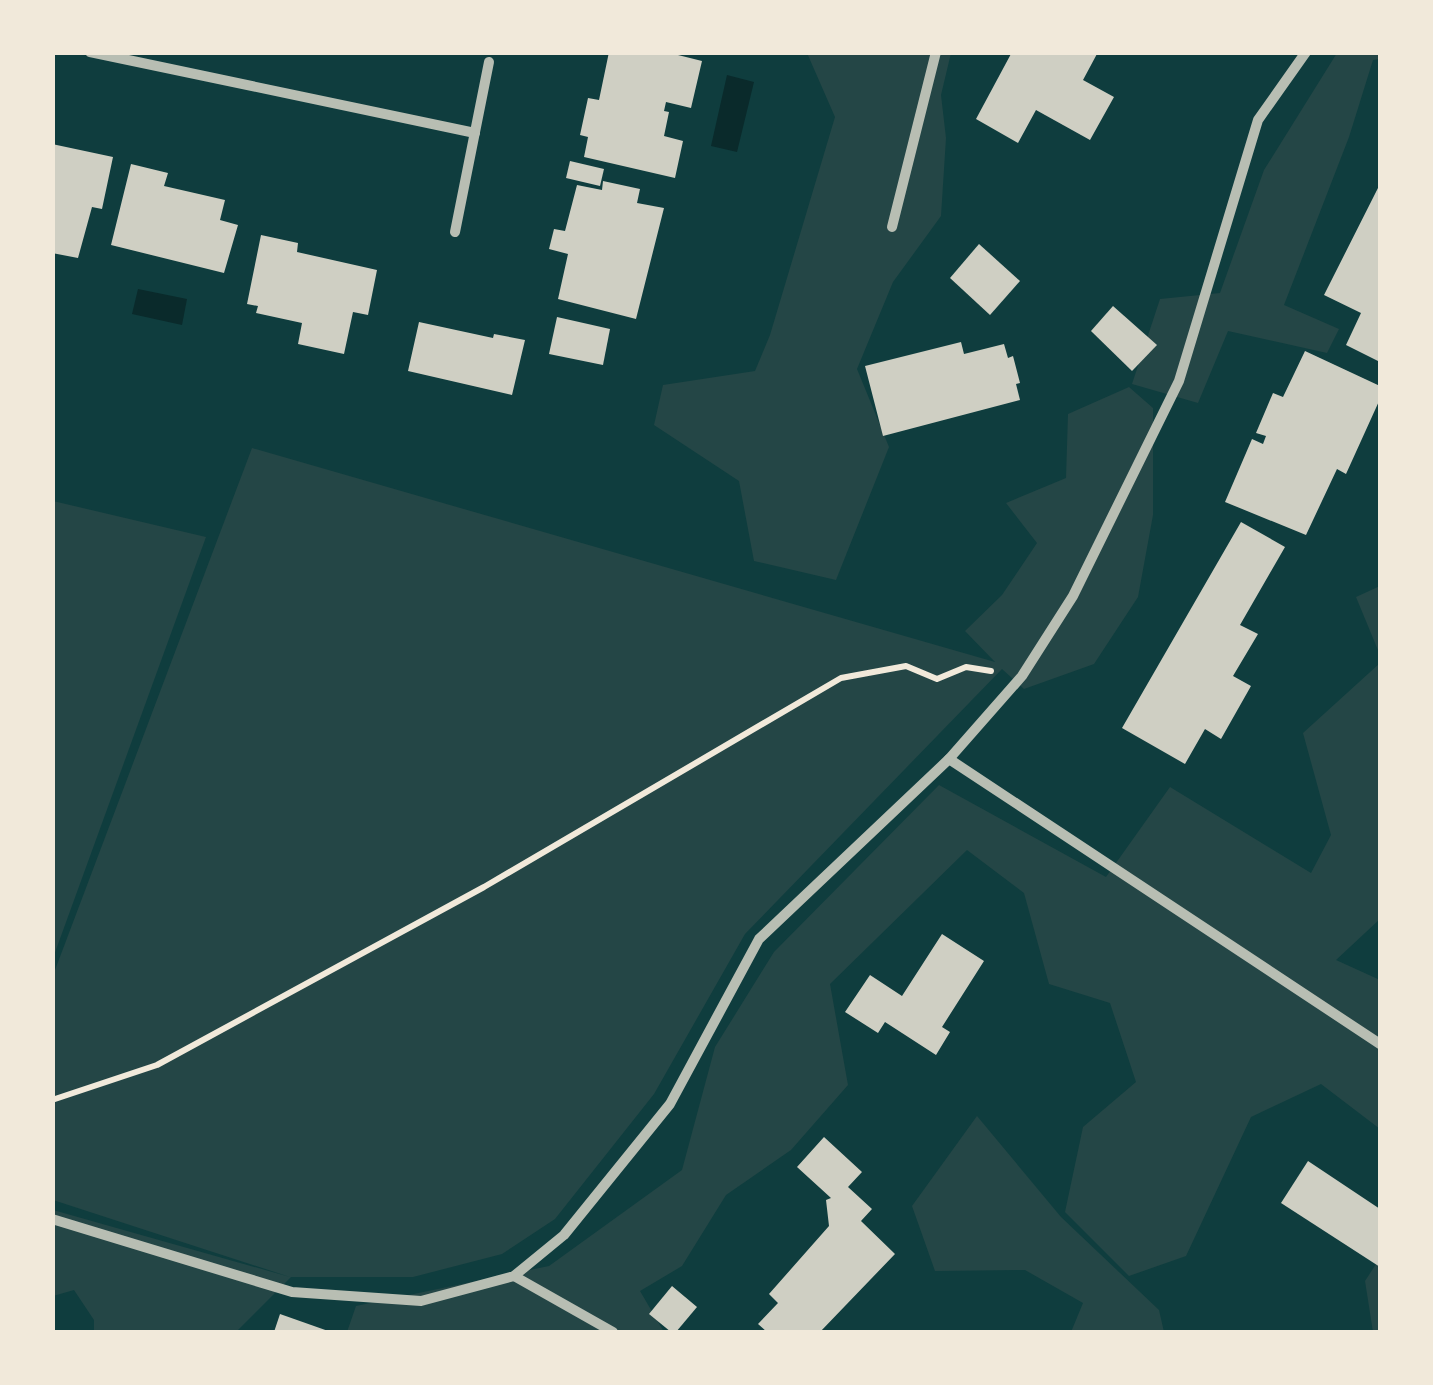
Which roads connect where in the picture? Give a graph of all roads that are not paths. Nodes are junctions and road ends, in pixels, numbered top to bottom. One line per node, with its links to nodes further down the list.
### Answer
1 (90, 52): 5 (street)
2 (936, 52): 6 (street)
3 (1306, 52): 8 (street)
4 (488, 62): 5 (street)
5 (474, 133): 7 (street)
6 (892, 227)
7 (456, 232)
8 (949, 758): 9 (street); 11 (street)
9 (1380, 1044)
10 (52, 1218): 11 (street)
11 (514, 1276): 12 (street)
12 (613, 1332)

